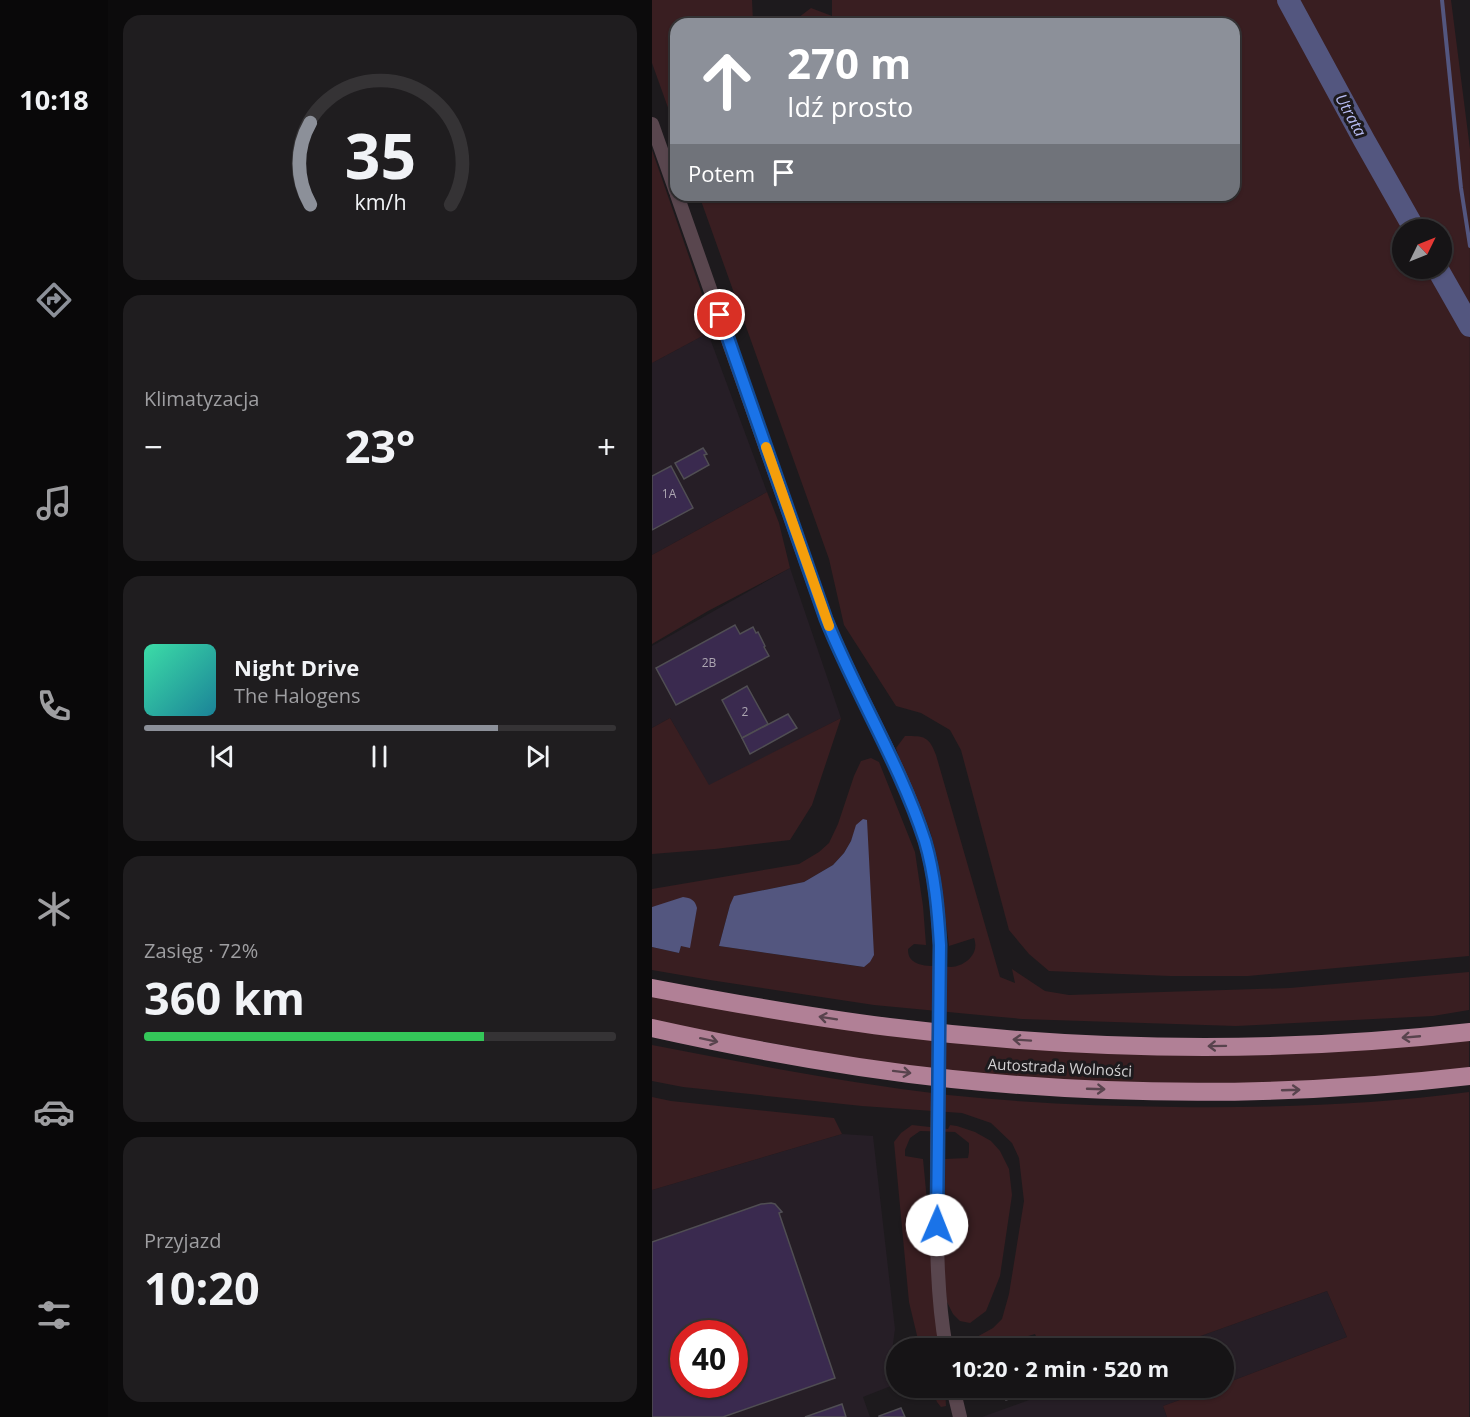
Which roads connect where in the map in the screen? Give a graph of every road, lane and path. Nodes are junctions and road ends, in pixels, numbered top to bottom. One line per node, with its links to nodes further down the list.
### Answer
1 (652, 124): 2 (street)
2 (670, 174)
3 (680, 201): 8 (street, bridge)
4 (652, 988): 6 (highway, Autostrada Wolności, one-way to 4)
5 (652, 1028): 7 (highway, Autostrada Wolności, one-way to 7)
6 (1470, 1032)
7 (1470, 1076)
8 (945, 1338)
9 (955, 1398): 10 (street)
10 (960, 1417)

